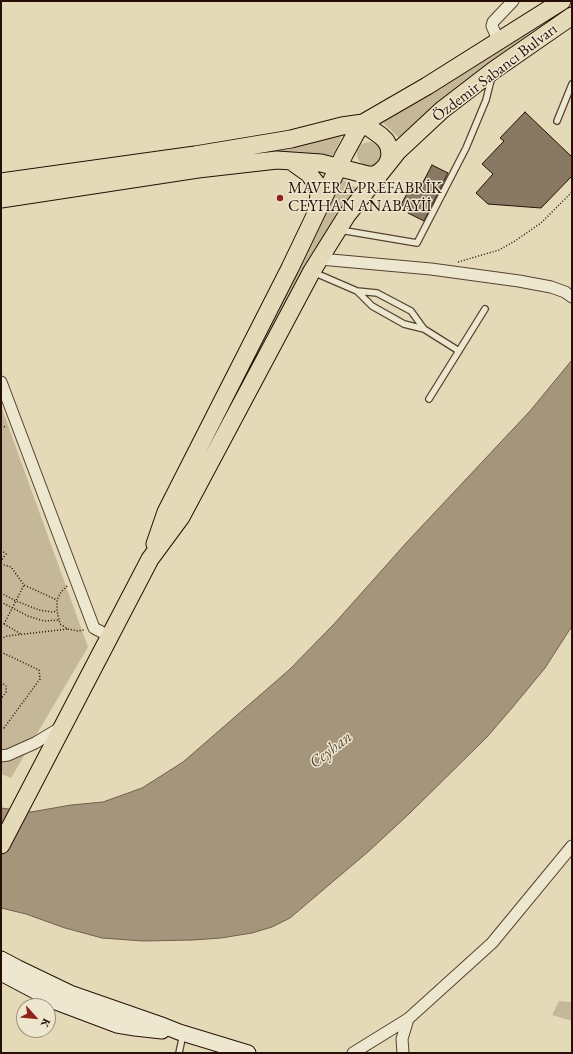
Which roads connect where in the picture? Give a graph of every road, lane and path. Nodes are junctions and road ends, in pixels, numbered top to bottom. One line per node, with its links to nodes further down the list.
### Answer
1 (513, 1): 4 (street)
2 (562, 1): 4 (main road)
3 (572, 16): 5 (main road, Özdemir Sabancı Bulvarı)
4 (499, 42): 8 (main road)
5 (494, 70): 10 (main road, Özdemir Sabancı Bulvarı); 16 (lane)
6 (572, 84): 7 (lane)
7 (557, 121)
8 (363, 123): 10 (main road); 11 (main road); 12 (main road)
9 (289, 160): 11 (main road); 14 (main road); 15 (main road)
10 (386, 166): 11 (main road); 16 (main road, Özdemir Sabancı Bulvarı)
11 (338, 167): 15 (main road)
12 (1, 182)
13 (572, 192): 17 (path)
14 (1, 199)
15 (315, 219): 27 (main road)
16 (338, 229): 18 (main road, Özdemir Sabancı Bulvarı)
17 (454, 263)
18 (316, 265): 19 (lane); 20 (street); 27 (main road, Özdemir Sabancı Bulvarı)
19 (357, 292): 22 (lane); 22 (lane)
20 (572, 297)
21 (485, 309): 23 (lane)
22 (424, 329): 23 (lane)
23 (459, 351): 25 (lane)
24 (1, 382): 30 (street)
25 (429, 399)
26 (1, 550): 28 (path)
27 (150, 559): 44 (main road)
28 (1, 561)
29 (1, 564): 31 (path)
30 (76, 584): 33 (path); 41 (street)
31 (24, 586): 33 (path); 34 (path)
32 (1, 593): 34 (path)
33 (57, 600): 37 (path)
34 (16, 601): 36 (path); 37 (path)
35 (1, 602): 36 (path)
36 (13, 608): 38 (path); 40 (path)
37 (57, 611): 38 (path)
38 (60, 620): 42 (path)
39 (1, 624): 40 (path)
40 (4, 624): 43 (path)
41 (94, 628): 42 (path); 44 (street)
42 (68, 629): 43 (path)
43 (21, 634): 45 (path)
44 (110, 636): 50 (main road)
45 (1, 639)
46 (1, 652): 49 (path)
47 (1, 682): 48 (path)
48 (1, 699)
49 (1, 727)
50 (63, 727): 51 (street); 52 (main road)
51 (1, 756)
52 (1, 845)
53 (572, 846): 56 (street)
54 (1, 959): 57 (street)
55 (1, 973): 57 (street)
56 (408, 1019): 60 (street); 61 (street)
57 (181, 1033): 58 (lane); 59 (street)
58 (179, 1053)
59 (248, 1053)
60 (353, 1053)
61 (403, 1053)

